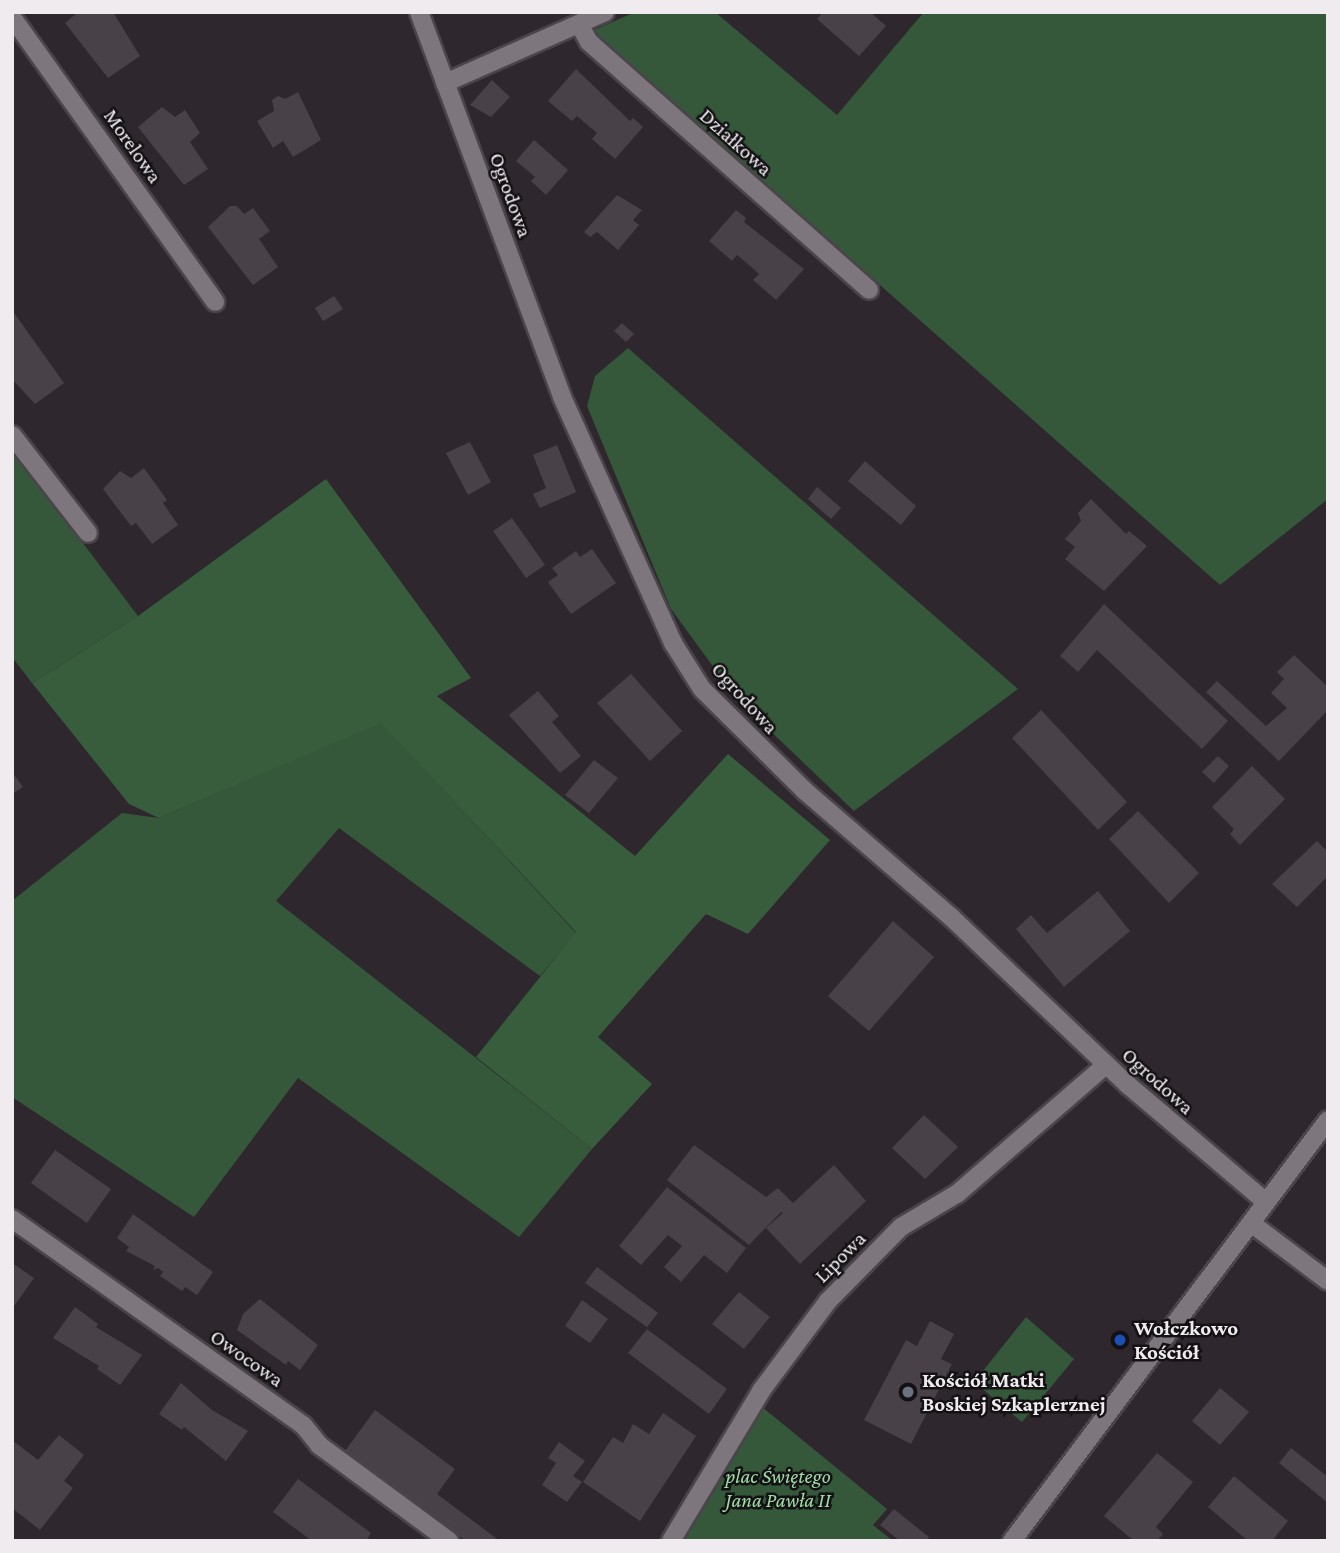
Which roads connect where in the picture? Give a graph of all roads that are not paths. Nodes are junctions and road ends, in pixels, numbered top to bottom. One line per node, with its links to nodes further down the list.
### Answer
1 (419, 12): 5 (street, Ogrodowa)
2 (605, 12): 4 (street)
3 (12, 17): 7 (street, Morelowa)
4 (579, 24): 5 (street); 6 (street, Działkowa)
5 (445, 83): 10 (street, Ogrodowa)
6 (869, 290)
7 (215, 302)
8 (12, 435): 9 (street)
9 (88, 533)
10 (1106, 1065): 12 (street, Ogrodowa); 17 (street, Lipowa)
11 (1328, 1119): 12 (street)
12 (1266, 1202): 14 (street)
13 (12, 1219): 16 (street, Owocowa)
14 (1251, 1223): 15 (street); 18 (street)
15 (1328, 1282)
16 (449, 1541)
17 (671, 1541)
18 (1012, 1541)

